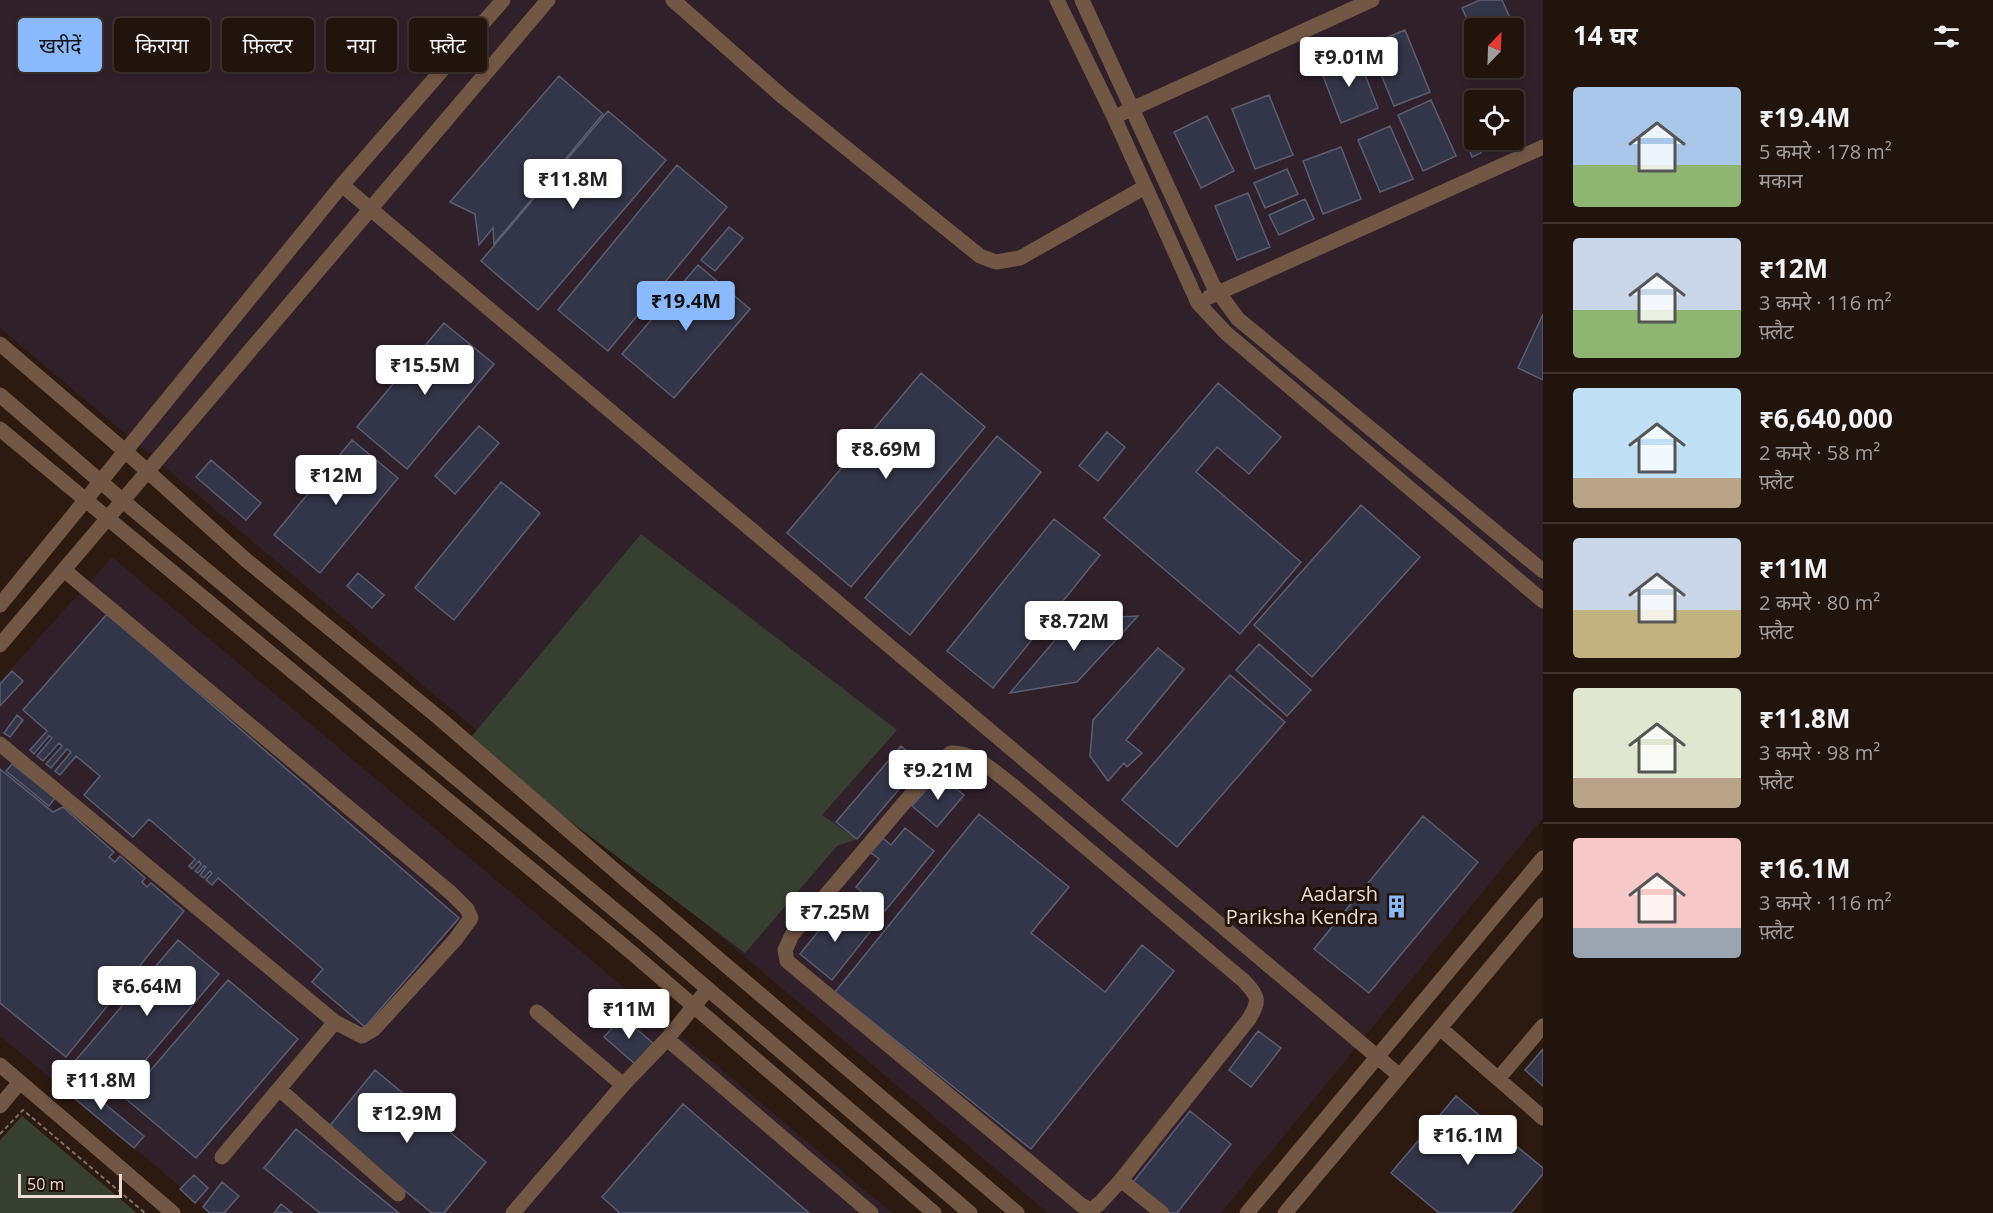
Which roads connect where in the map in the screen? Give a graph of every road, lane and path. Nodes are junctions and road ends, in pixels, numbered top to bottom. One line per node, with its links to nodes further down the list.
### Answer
1 (502, 0): 10 (street)
2 (548, 0): 12 (street)
3 (673, 0): 11 (street)
4 (1057, 0): 8 (street)
5 (1082, 0): 7 (street)
6 (1372, 0): 7 (street)
7 (1131, 109): 8 (street); 13 (street)
8 (1114, 117): 11 (street)
9 (1543, 147): 13 (street)
10 (342, 185): 12 (street); 18 (street)
11 (1145, 187): 14 (street)
12 (371, 209): 19 (street); 39 (street)
13 (1218, 293): 14 (street); 25 (street)
14 (1198, 303): 26 (street)
15 (0, 344): 18 (street)
16 (0, 395): 20 (street)
17 (0, 429): 21 (street)
18 (125, 452): 19 (street); 20 (street)
19 (148, 472): 22 (street); 58 (street)
20 (102, 482): 21 (street); 22 (street)
21 (85, 501): 23 (street); 27 (street)
22 (123, 501): 23 (street); 32 (street)
23 (108, 518): 24 (street); 33 (street)
24 (64, 570): 28 (street); 35 (street)
25 (1543, 571)
26 (1543, 602)
27 (0, 605)
28 (0, 645)
29 (0, 744): 35 (street)
30 (1543, 858): 39 (street)
31 (1543, 905): 37 (street)
32 (708, 989): 33 (street); 57 (street)
33 (693, 1008): 38 (street); 56 (street)
34 (537, 1012): 44 (street)
35 (335, 1022): 45 (street)
36 (1543, 1026): 42 (street)
37 (1440, 1028): 41 (street); 42 (street)
38 (667, 1039): 44 (street); 55 (street)
39 (1378, 1057): 41 (street); 60 (street)
40 (0, 1065): 43 (street)
41 (1400, 1076): 61 (street)
42 (1498, 1079): 47 (street)
43 (20, 1082): 46 (street); 53 (street)
44 (623, 1084): 54 (street)
45 (279, 1089): 49 (street); 51 (street)
46 (0, 1106)
47 (1543, 1118)
48 (0, 1134): 52 (path)
49 (222, 1157)
50 (1122, 1180): 50 (street); 59 (street)
51 (398, 1194)
52 (145, 1213)
53 (173, 1213)
54 (513, 1213)
55 (871, 1213)
56 (934, 1213)
57 (970, 1213)
58 (1017, 1213)
59 (1162, 1213)
60 (1246, 1213)
61 (1285, 1213)

